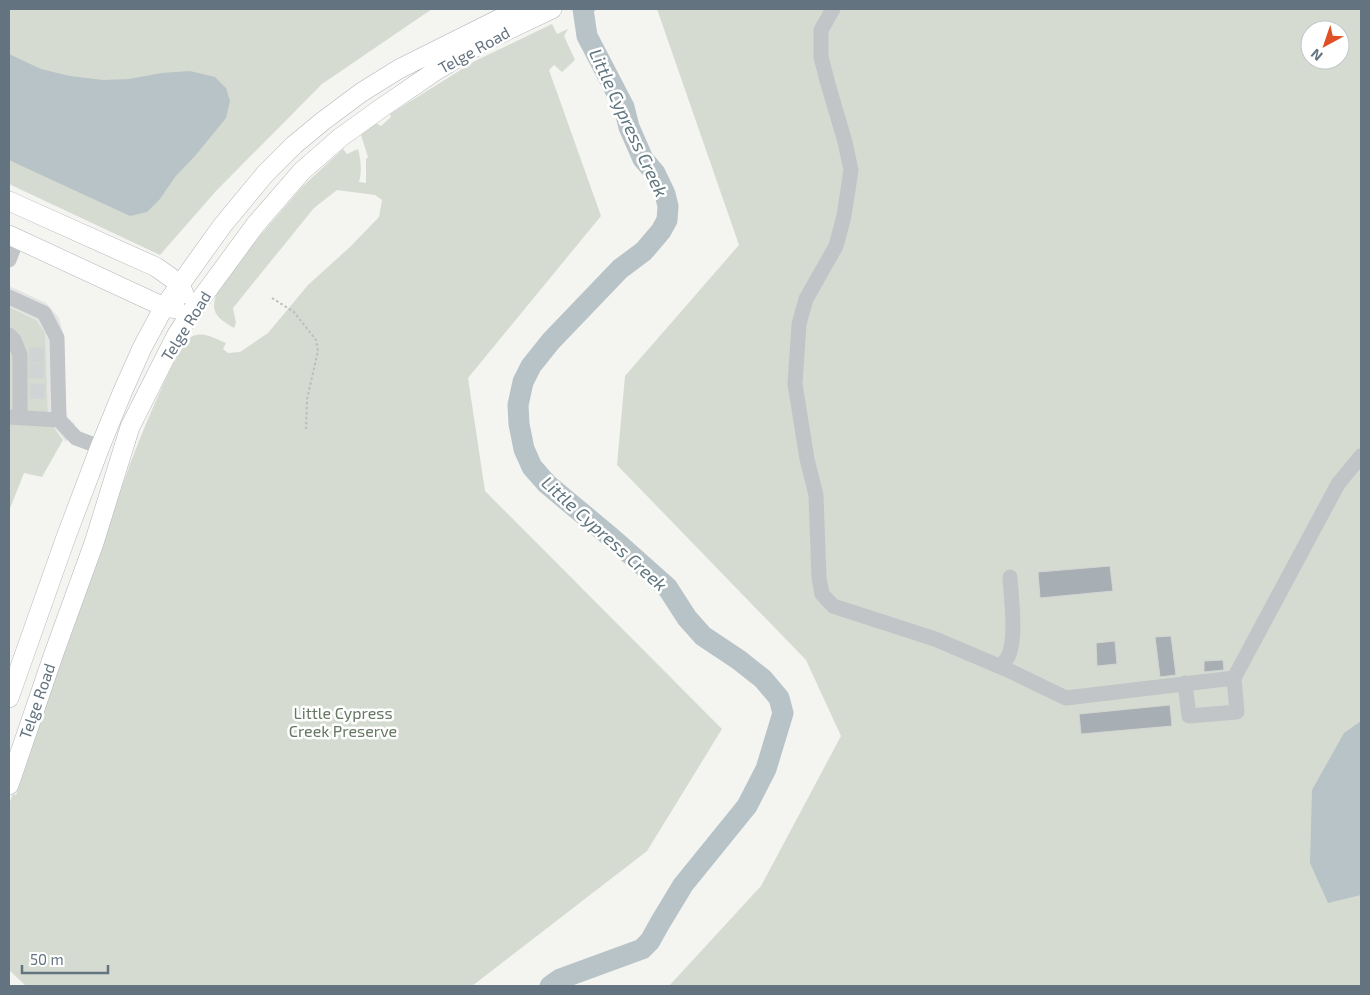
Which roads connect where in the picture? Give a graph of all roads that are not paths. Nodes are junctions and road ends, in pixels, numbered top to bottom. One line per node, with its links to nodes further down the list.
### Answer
1 (519, 9): 7 (main road, Telge Road)
2 (552, 9): 10 (main road, Telge Road)
3 (833, 9): 17 (lane)
4 (9, 201): 7 (main road)
5 (13, 237): 6 (lane); 9 (main road)
6 (9, 260)
7 (180, 284): 9 (main road, Telge Road); 10 (main road)
8 (9, 297): 13 (lane)
9 (164, 307): 10 (main road); 14 (main road, Telge Road)
10 (192, 311): 21 (main road, Telge Road)
11 (9, 335): 12 (lane)
12 (14, 418): 13 (lane)
13 (59, 420): 14 (lane)
14 (100, 447): 20 (main road, Telge Road)
15 (1361, 456): 18 (lane)
16 (1010, 577): 17 (lane)
17 (1001, 666): 19 (lane)
18 (1234, 678): 19 (lane); 19 (lane)
19 (1185, 684)
20 (9, 698)
21 (9, 783)

